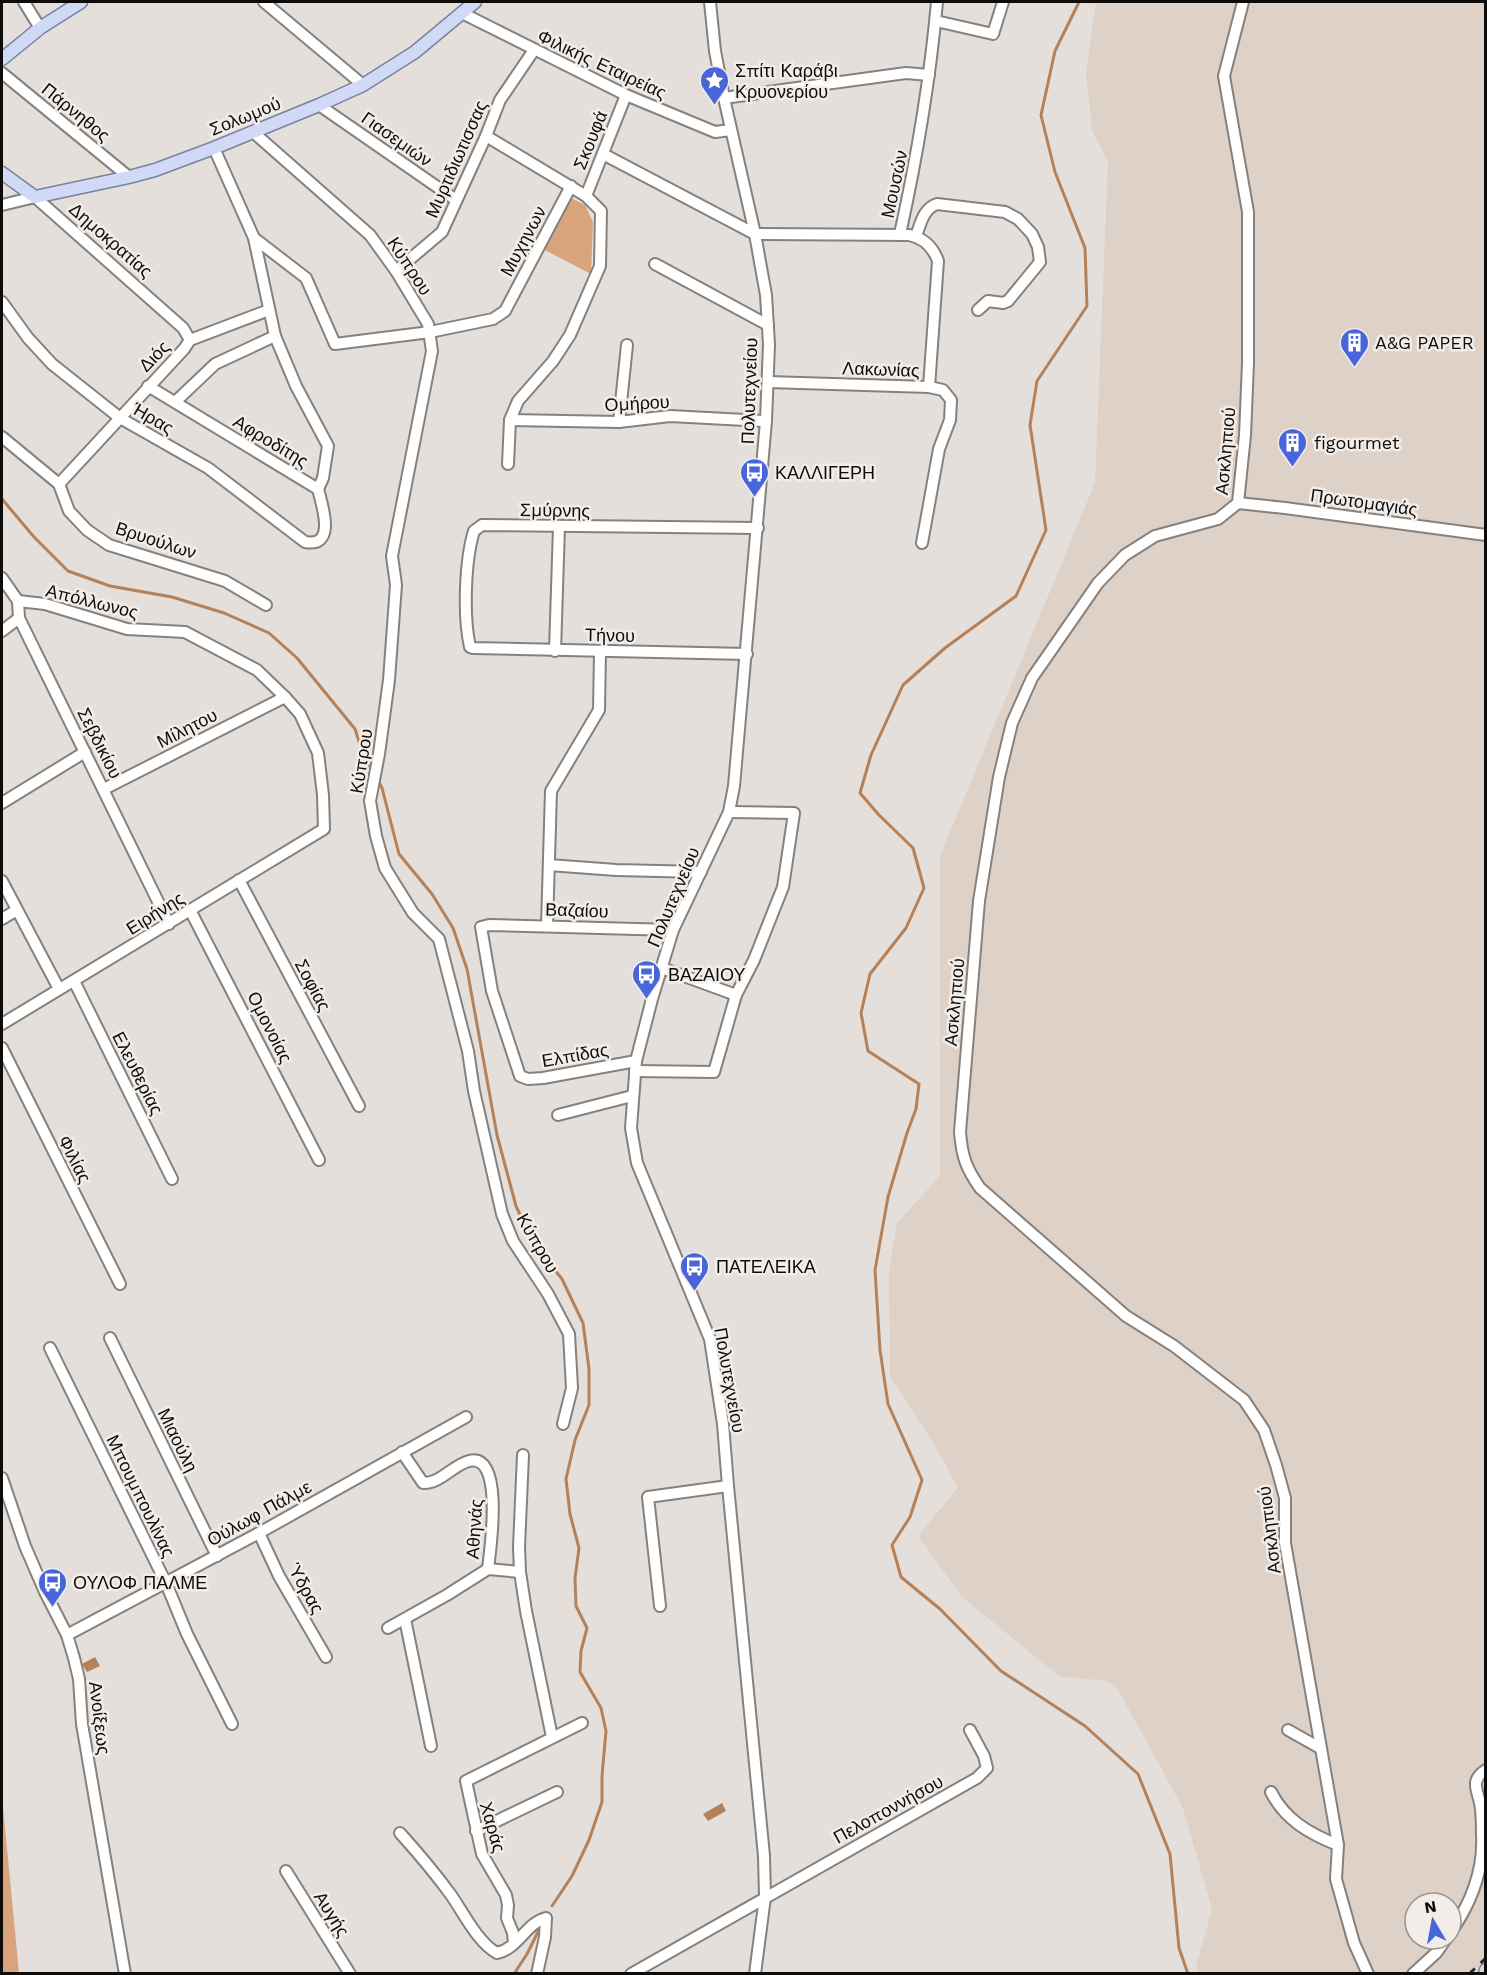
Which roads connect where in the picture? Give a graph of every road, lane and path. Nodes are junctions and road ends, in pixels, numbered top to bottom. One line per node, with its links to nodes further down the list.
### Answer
1 (24, 2): 12 (street)
2 (81, 2): 12 (main road)
3 (264, 2): 17 (street)
4 (475, 2): 10 (main road, Σολωμού)
5 (710, 2): 19 (street, Πολυτεχνείου)
6 (923, 2): 9 (street)
7 (1003, 2): 11 (street)
8 (1244, 2): 59 (street, Ασκληπιού)
9 (936, 4): 11 (street, Μουσών)
10 (462, 13): 13 (street, Φιλικής Εταιρείας); 17 (main road, Σολωμού)
11 (936, 21): 16 (street, Μουσών)
12 (40, 28): 14 (main road)
13 (534, 50): 18 (street, Φιλικής Εταιρείας); 23 (street, Μυρτιδιωτισσας)
14 (2, 58)
15 (2, 73): 27 (street, Πάρνηθος)
16 (929, 75): 19 (street); 34 (street, Μουσών)
17 (363, 85): 20 (main road, Σολωμού)
18 (626, 96): 21 (street, Φιλικής Εταιρείας); 25 (street, Σκουφά)
19 (724, 98): 21 (street, Πολυτεχνείου)
20 (319, 105): 22 (main road, Σολωμού); 31 (street, Γιασεμιών)
21 (731, 130): 33 (street, Πολυτεχνείου)
22 (253, 132): 24 (main road, Σολωμού); 38 (street, Κύπρου)
23 (486, 136): 28 (street); 31 (street, Μυρτιδιωτισσας)
24 (214, 148): 27 (main road, Σολωμού); 36 (street)
25 (603, 153): 29 (street, Σκουφά); 33 (street)
26 (2, 173): 30 (main road, Δημοκρατίας)
27 (129, 177): 30 (main road, Σολωμού)
28 (570, 186): 29 (street); 43 (street, Μυχηνων)
29 (586, 196): 52 (street)
30 (35, 197): 32 (street, Σολωμού); 45 (street, Δημοκρατίας)
31 (456, 200): 38 (street, Μυρτιδιωτισσας)
32 (2, 205)
33 (755, 234): 34 (street); 42 (street, Πολυτεχνείου)
34 (900, 234): 35 (street, Μουσών)
35 (916, 236): 41 (street); 49 (street, Μουσών)
36 (254, 237): 40 (street); 43 (street)
37 (655, 264): 42 (street)
38 (396, 271): 43 (street, Κύπρου)
39 (2, 302): 51 (street, Ήρας)
40 (269, 310): 44 (street); 45 (street, Διός)
41 (978, 310)
42 (768, 325): 47 (street, Πολυτεχνείου)
43 (430, 333): 107 (street, Κύπρου)
44 (274, 336): 50 (street); 58 (street)
45 (190, 340): 48 (street, Διός)
46 (627, 345): 53 (street)
47 (768, 382): 49 (street, Λακωνίας); 54 (street, Πολυτεχνείου)
48 (148, 386): 50 (street, Αφροδίτης); 51 (street, Διός)
49 (929, 387): 64 (street, Λακωνίας)
50 (175, 402): 58 (street, Αφροδίτης)
51 (120, 418): 57 (street, Διός); 63 (street, Ήρας)
52 (510, 420): 53 (street, Ομήρου); 56 (street)
53 (619, 422): 54 (street, Ομήρου)
54 (766, 422): 61 (street, Πολυτεχνείου)
55 (2, 437): 57 (street, Βρυούλων)
56 (508, 464)
57 (59, 484): 67 (street, Βρυούλων)
58 (318, 489): 63 (street, Αφροδίτης)
59 (1238, 503): 62 (street, Πρωτομαγιάς); 128 (street, Ασκληπιού)
60 (559, 527): 61 (street, Σμύρνης); 70 (street, Σμύρνης); 71 (street)
61 (758, 528): 73 (street, Πολυτεχνείου)
62 (1485, 535)
63 (305, 542)
64 (922, 543)
65 (2, 578): 66 (street, Σεβδικίου)
66 (18, 601): 68 (street, Σεβδικίου); 74 (street, Απόλλωνος)
67 (266, 605)
68 (20, 618): 69 (street); 75 (street, Σεβδικίου)
69 (2, 631)
70 (473, 648): 71 (street, Τήνου)
71 (555, 651): 72 (street, Τήνου)
72 (600, 652): 73 (street, Τήνου); 80 (street)
73 (747, 654): 78 (street, Πολυτεχνείου)
74 (285, 697): 76 (street, Μίλητου); 79 (street, Απόλλωνος)
75 (85, 752): 76 (street, Σεβδικίου); 77 (street)
76 (105, 789): 87 (street, Σεβδικίου)
77 (2, 803)
78 (729, 812): 81 (street, Πολυτεχνείου); 93 (street)
79 (324, 829): 82 (street, Ειρήνης)
80 (549, 865): 81 (street); 88 (street)
81 (701, 872): 89 (street, Πολυτεχνείου)
82 (239, 880): 85 (street, Ειρήνης); 99 (street, Σοφίας)
83 (2, 881): 84 (street)
84 (17, 910): 86 (street); 92 (street)
85 (190, 910): 87 (street, Ειρήνης); 101 (street, Ομονοίας)
86 (2, 919)
87 (169, 924): 91 (street, Ειρήνης)
88 (547, 926): 89 (street, Βαζαίου); 97 (street, Βαζαίου)
89 (673, 930): 90 (street, Πολυτεχνείου)
90 (662, 968): 93 (street); 96 (street, Πολυτεχνείου)
91 (74, 981): 92 (street, Ειρήνης); 102 (street, Ελευθερίας)
92 (59, 989): 94 (street, Ειρήνης)
93 (736, 995): 96 (street, Ελπίδας)
94 (2, 1024)
95 (2, 1048): 103 (street, Φιλίας)
96 (635, 1066): 97 (street, Ελπίδας); 98 (street, Πολυτεχνείου)
97 (520, 1076)
98 (632, 1096): 100 (street); 111 (street, Πολυτεχνείου)
99 (359, 1106)
100 (558, 1115)
101 (319, 1160)
102 (172, 1179)
103 (120, 1284)
104 (110, 1338): 113 (street, Μιαούλη)
105 (50, 1348): 116 (street, Μπουμπουλίνας)
106 (466, 1417): 108 (street, Ούλωφ Πάλμε)
107 (563, 1424)
108 (402, 1452): 112 (street, Ούλωφ Πάλμε); 114 (street, Αθηνάς)
109 (523, 1455): 115 (street)
110 (2, 1478): 120 (street, Ανοίξεως)
111 (728, 1486): 117 (street); 136 (street, Πολυτεχνείου)
112 (259, 1533): 113 (street, Ούλωφ Πάλμε); 121 (street, Ύδρας)
113 (217, 1556): 116 (street, Ούλωφ Πάλμε)
114 (488, 1569): 115 (street); 118 (street, Αθηνάς)
115 (520, 1572): 126 (street)
116 (166, 1583): 120 (street, Ούλωφ Πάλμε); 123 (street, Μπουμπουλίνας)
117 (660, 1606)
118 (405, 1618): 119 (street, Αθηνάς); 127 (street)
119 (388, 1628)
120 (68, 1635): 140 (street, Ανοίξεως)
121 (326, 1657)
122 (582, 1723): 126 (street, Χαράς)
123 (232, 1724)
124 (970, 1730): 136 (street, Πελοποννήσου)
125 (1288, 1730): 128 (street)
126 (552, 1737): 132 (street, Χαράς)
127 (431, 1746)
128 (1320, 1748): 134 (street, Ασκληπιού)
129 (1485, 1770): 137 (street)
130 (557, 1792): 132 (street)
131 (1271, 1792): 134 (street)
132 (476, 1831): 138 (street, Χαράς)
133 (400, 1833): 138 (street)
134 (1338, 1845): 145 (street, Ασκληπιού)
135 (286, 1871): 141 (street, Αυγής)
136 (765, 1897): 143 (street); 144 (street, Πολυτεχνείου)
137 (1463, 1913)
138 (514, 1943): 142 (street)
139 (1436, 1953): 146 (street); 147 (street)
140 (125, 1974)
141 (350, 1974)
142 (537, 1974)
143 (631, 1974)
144 (755, 1974)
145 (1368, 1974)
146 (1413, 1974)
147 (1425, 1974)

